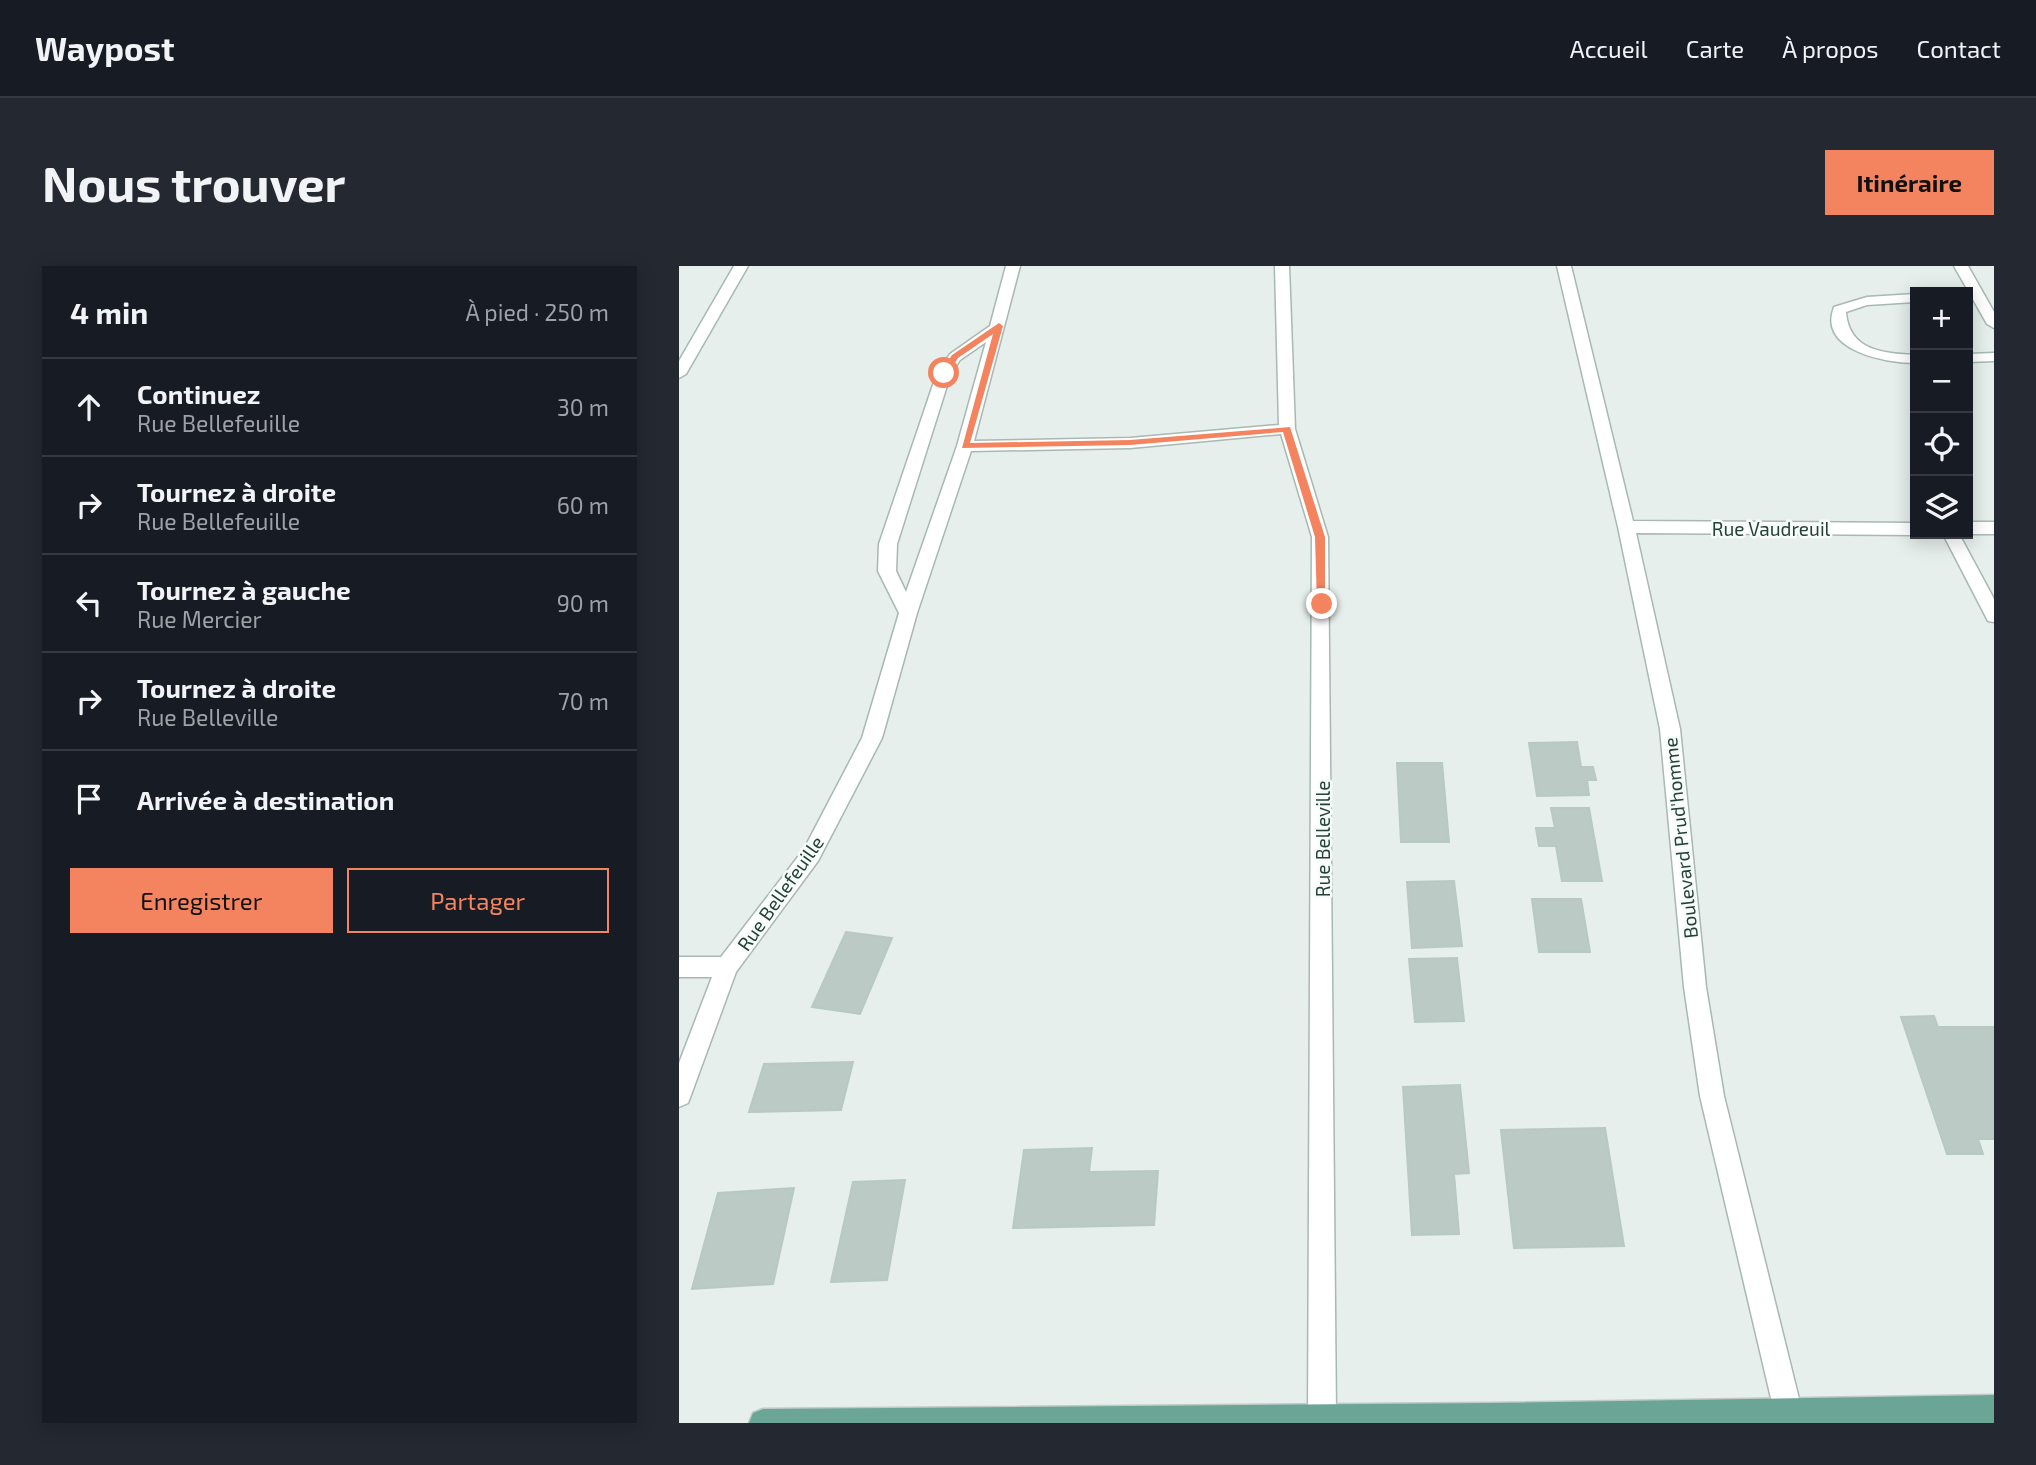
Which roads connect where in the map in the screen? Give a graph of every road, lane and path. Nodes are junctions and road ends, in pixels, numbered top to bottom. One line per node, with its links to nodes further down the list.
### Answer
1 (741, 266): 14 (street)
2 (1013, 266): 10 (street, Rue Bellefeuille)
3 (1282, 266): 15 (street, Rue Belleville)
4 (1564, 266): 17 (street, Boulevard Prud'homme)
5 (1961, 266): 6 (street)
6 (1969, 287)
7 (1973, 296): 9 (street)
8 (1910, 299): 13 (street)
9 (1994, 324)
10 (999, 326): 16 (street, Rue Bellefeuille); 22 (street)
11 (1994, 357): 12 (street)
12 (1973, 358)
13 (1910, 359)
14 (679, 373)
15 (1287, 429): 16 (street); 29 (street, Rue Belleville)
16 (965, 446): 22 (street, Rue Bellefeuille)
17 (1626, 527): 20 (street, Rue Vaudreuil); 28 (street, Boulevard Prud'homme)
18 (1973, 528): 19 (street)
19 (1994, 528)
20 (1910, 529)
21 (1954, 539): 23 (street)
22 (908, 613): 25 (street, Rue Bellefeuille)
23 (1994, 616)
24 (679, 967): 25 (street)
25 (727, 967): 26 (street, Rue Bellefeuille)
26 (679, 1095)
27 (1994, 1409): 28 (main road)
28 (1788, 1411): 30 (main road)
29 (1322, 1416): 30 (main road); 31 (main road)
30 (1491, 1420)
31 (1008, 1422): 32 (main road)
32 (763, 1423)

